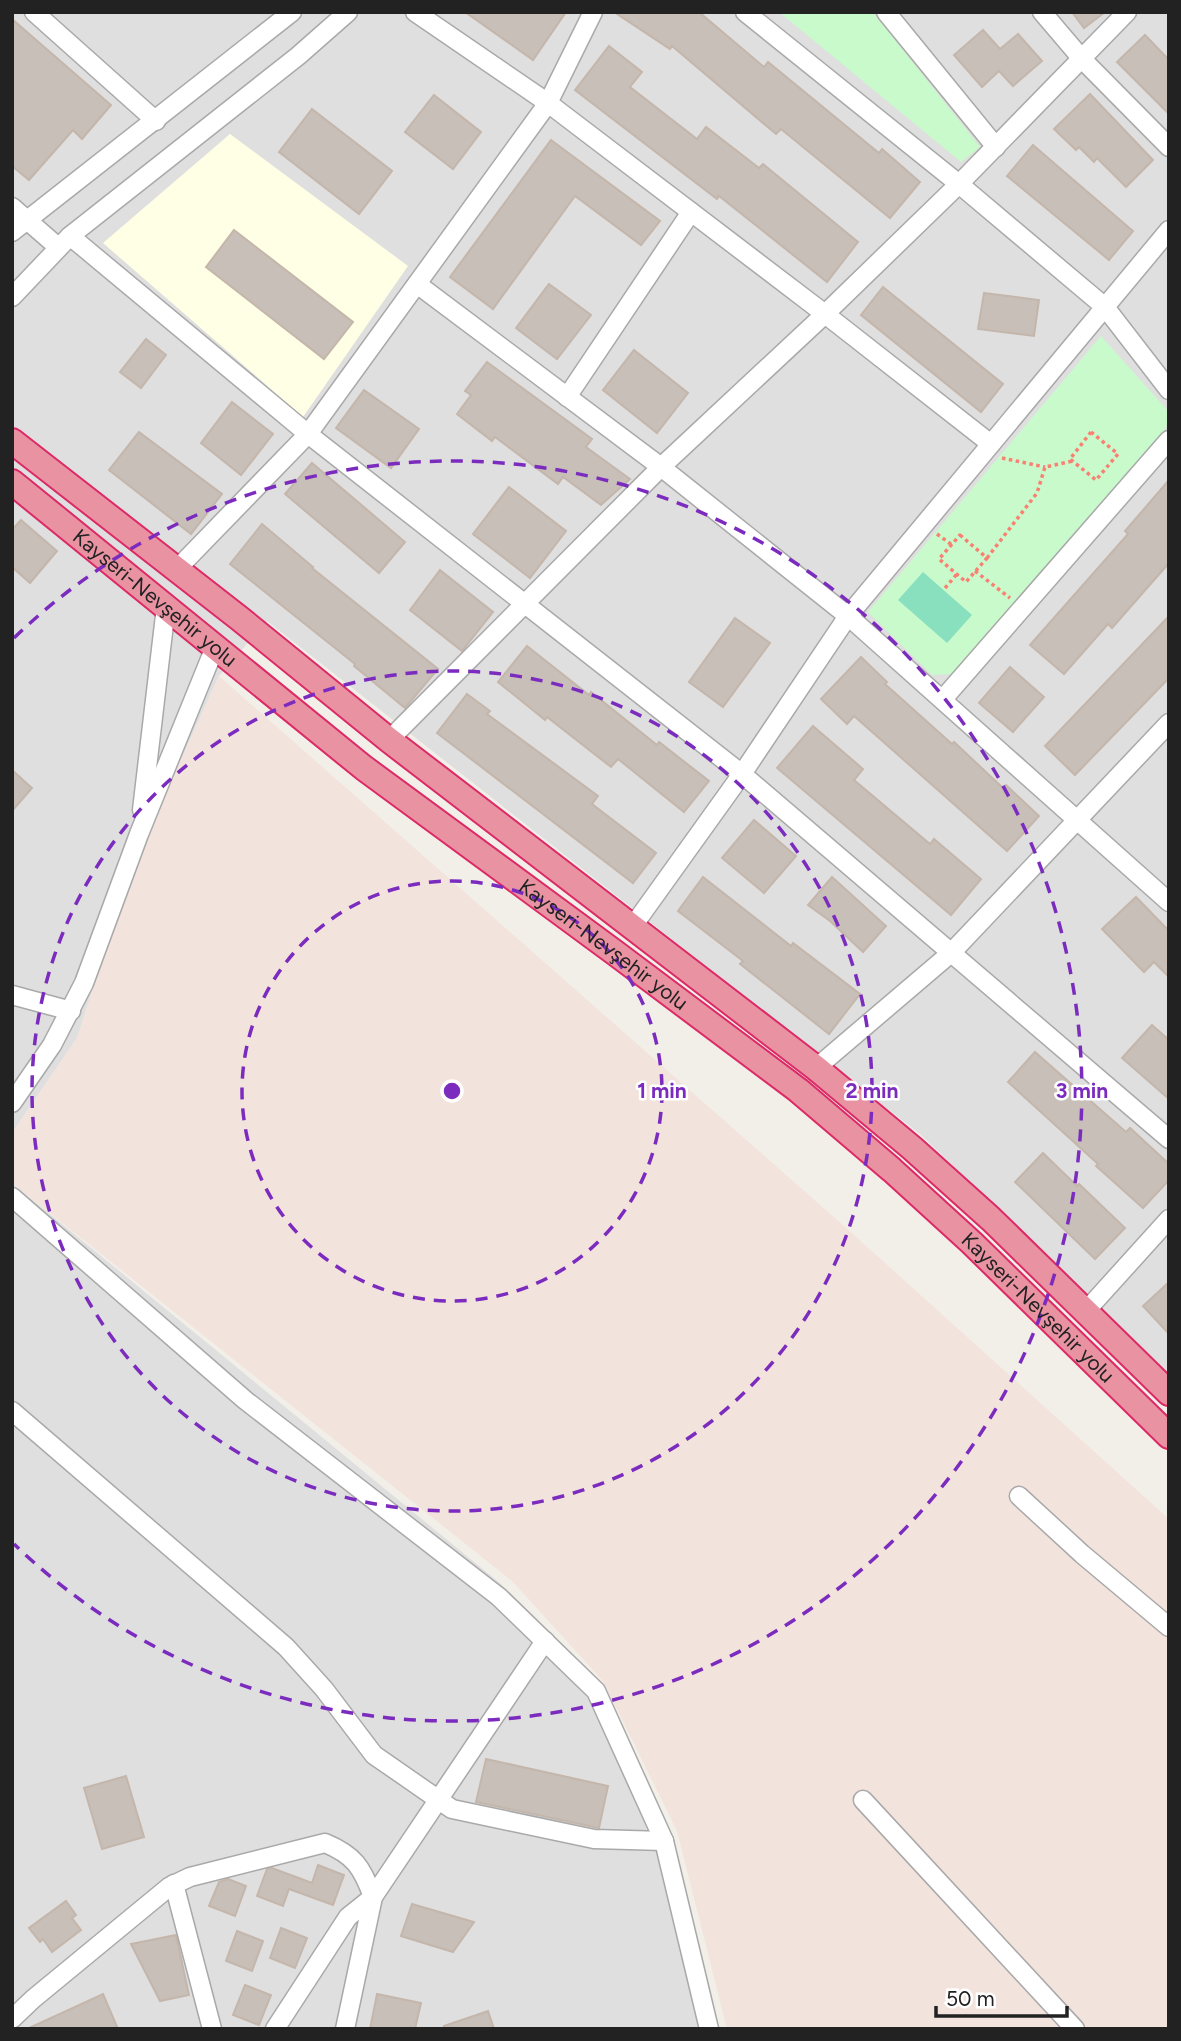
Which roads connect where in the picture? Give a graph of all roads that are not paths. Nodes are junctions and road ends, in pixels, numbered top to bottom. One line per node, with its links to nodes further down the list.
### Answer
1 (34, 12): 12 (street)
2 (292, 12): 12 (street)
3 (348, 12): 21 (street)
4 (415, 12): 11 (street)
5 (593, 12): 11 (street)
6 (746, 12): 15 (street)
7 (886, 12): 13 (street)
8 (1042, 12): 10 (street)
9 (1127, 12): 10 (street)
10 (1082, 59): 13 (street); 14 (street)
11 (548, 103): 17 (street); 22 (street)
12 (156, 121): 18 (street)
13 (996, 147): 15 (street)
14 (1169, 147)
15 (959, 184): 24 (street); 25 (street)
16 (12, 207): 18 (street)
17 (691, 212): 25 (street); 27 (street)
18 (27, 221): 20 (street); 21 (street)
19 (1169, 229): 24 (street)
20 (12, 232)
21 (64, 241): 23 (street); 28 (street)
22 (417, 284): 27 (street); 28 (street)
23 (12, 297)
24 (1105, 307): 26 (street); 31 (street)
25 (825, 314): 31 (street); 32 (street)
26 (1169, 390)
27 (567, 397): 32 (street)
28 (308, 434): 34 (street); 35 (street)
29 (1169, 440): 39 (street)
30 (12, 441): 34 (highway, Kayseri-Nevşehir yolu)
31 (987, 449): 37 (street)
32 (661, 467): 35 (street); 37 (street)
33 (12, 482): 36 (highway, Kayseri-Nevşehir yolu)
34 (177, 569): 41 (highway, Kayseri-Nevşehir yolu)
35 (524, 605): 41 (street); 42 (street)
36 (166, 607): 38 (highway, Kayseri-Nevşehir yolu); 44 (street)
37 (848, 616): 39 (street); 42 (street)
38 (215, 647): 44 (street); 58 (highway, Kayseri-Nevşehir yolu)
39 (943, 699): 43 (street)
40 (1169, 723): 43 (street)
41 (388, 740): 46 (highway, Kayseri-Nevşehir yolu)
42 (742, 774): 46 (street); 47 (street)
43 (1076, 819): 45 (street); 47 (street)
44 (139, 834): 49 (street)
45 (1169, 902)
46 (634, 926): 50 (highway, Kayseri-Nevşehir yolu)
47 (951, 953): 50 (street); 52 (street)
48 (12, 995): 49 (street)
49 (71, 1011): 51 (street)
50 (816, 1068): 55 (highway, Kayseri-Nevşehir yolu)
51 (12, 1103)
52 (1169, 1139)
53 (12, 1197): 61 (street)
54 (1169, 1219): 55 (street)
55 (1085, 1312): 56 (highway, Kayseri-Nevşehir yolu)
56 (1169, 1393)
57 (12, 1411): 62 (street)
58 (1169, 1436)
59 (1019, 1496): 60 (street)
60 (1169, 1627)
61 (545, 1641): 62 (street); 64 (street)
62 (438, 1800): 64 (street); 66 (street)
63 (863, 1800): 72 (street)
64 (664, 1841): 71 (street)
65 (174, 1884): 66 (street); 67 (street); 68 (street)
66 (373, 1897): 69 (street); 70 (street)
67 (12, 2019)
68 (212, 2029)
69 (275, 2029)
70 (345, 2029)
71 (709, 2029)
72 (1075, 2029)

